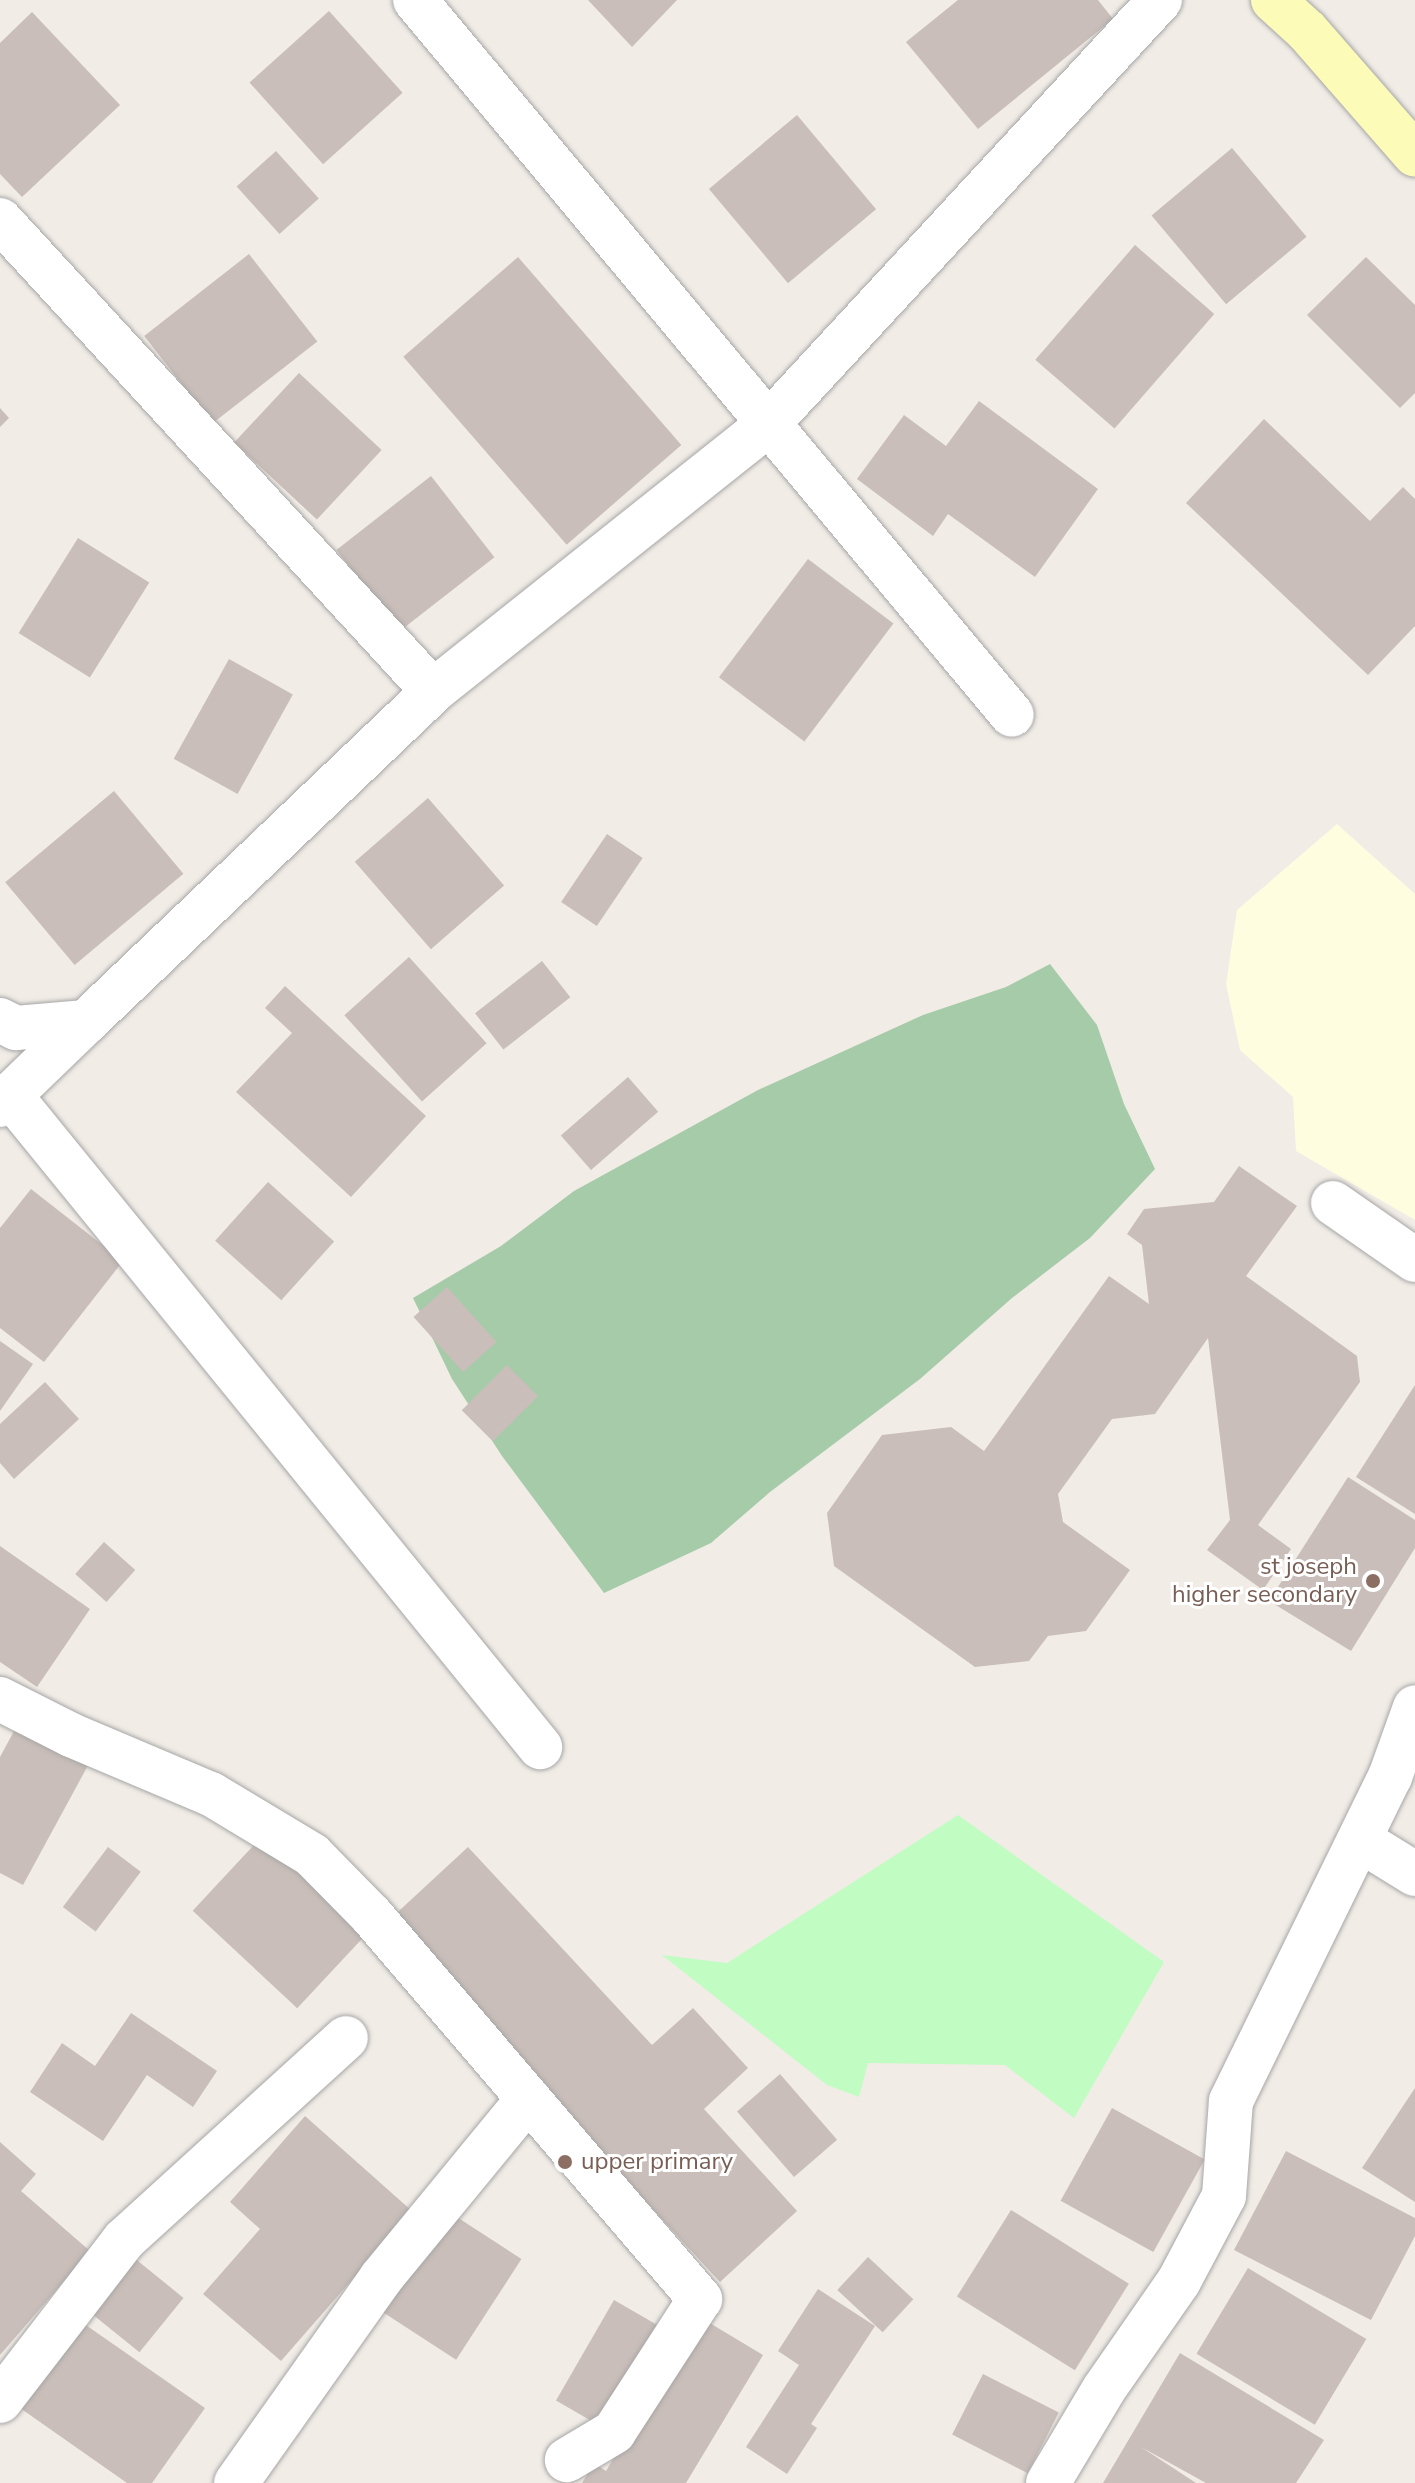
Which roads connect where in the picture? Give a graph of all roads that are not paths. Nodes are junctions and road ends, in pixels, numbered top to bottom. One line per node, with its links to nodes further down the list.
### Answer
1 (415, 0): 6 (street)
2 (1160, 0): 6 (street)
3 (1273, 0): 4 (main road)
4 (1415, 155)
5 (0, 220): 7 (street)
6 (767, 425): 7 (street); 8 (street)
7 (433, 691): 10 (street)
8 (1012, 715)
9 (0, 1020): 10 (street)
10 (86, 1022): 11 (street)
11 (4, 1100): 16 (street)
12 (1333, 1203): 13 (street)
13 (1415, 1260)
14 (0, 1699): 20 (street)
15 (1415, 1707): 17 (street)
16 (540, 1747)
17 (1360, 1840): 18 (street); 24 (street)
18 (1415, 1874)
19 (346, 2038): 21 (street)
20 (528, 2099): 22 (street); 23 (street)
21 (0, 2401)
22 (567, 2460)
23 (236, 2483)
24 (1048, 2483)

